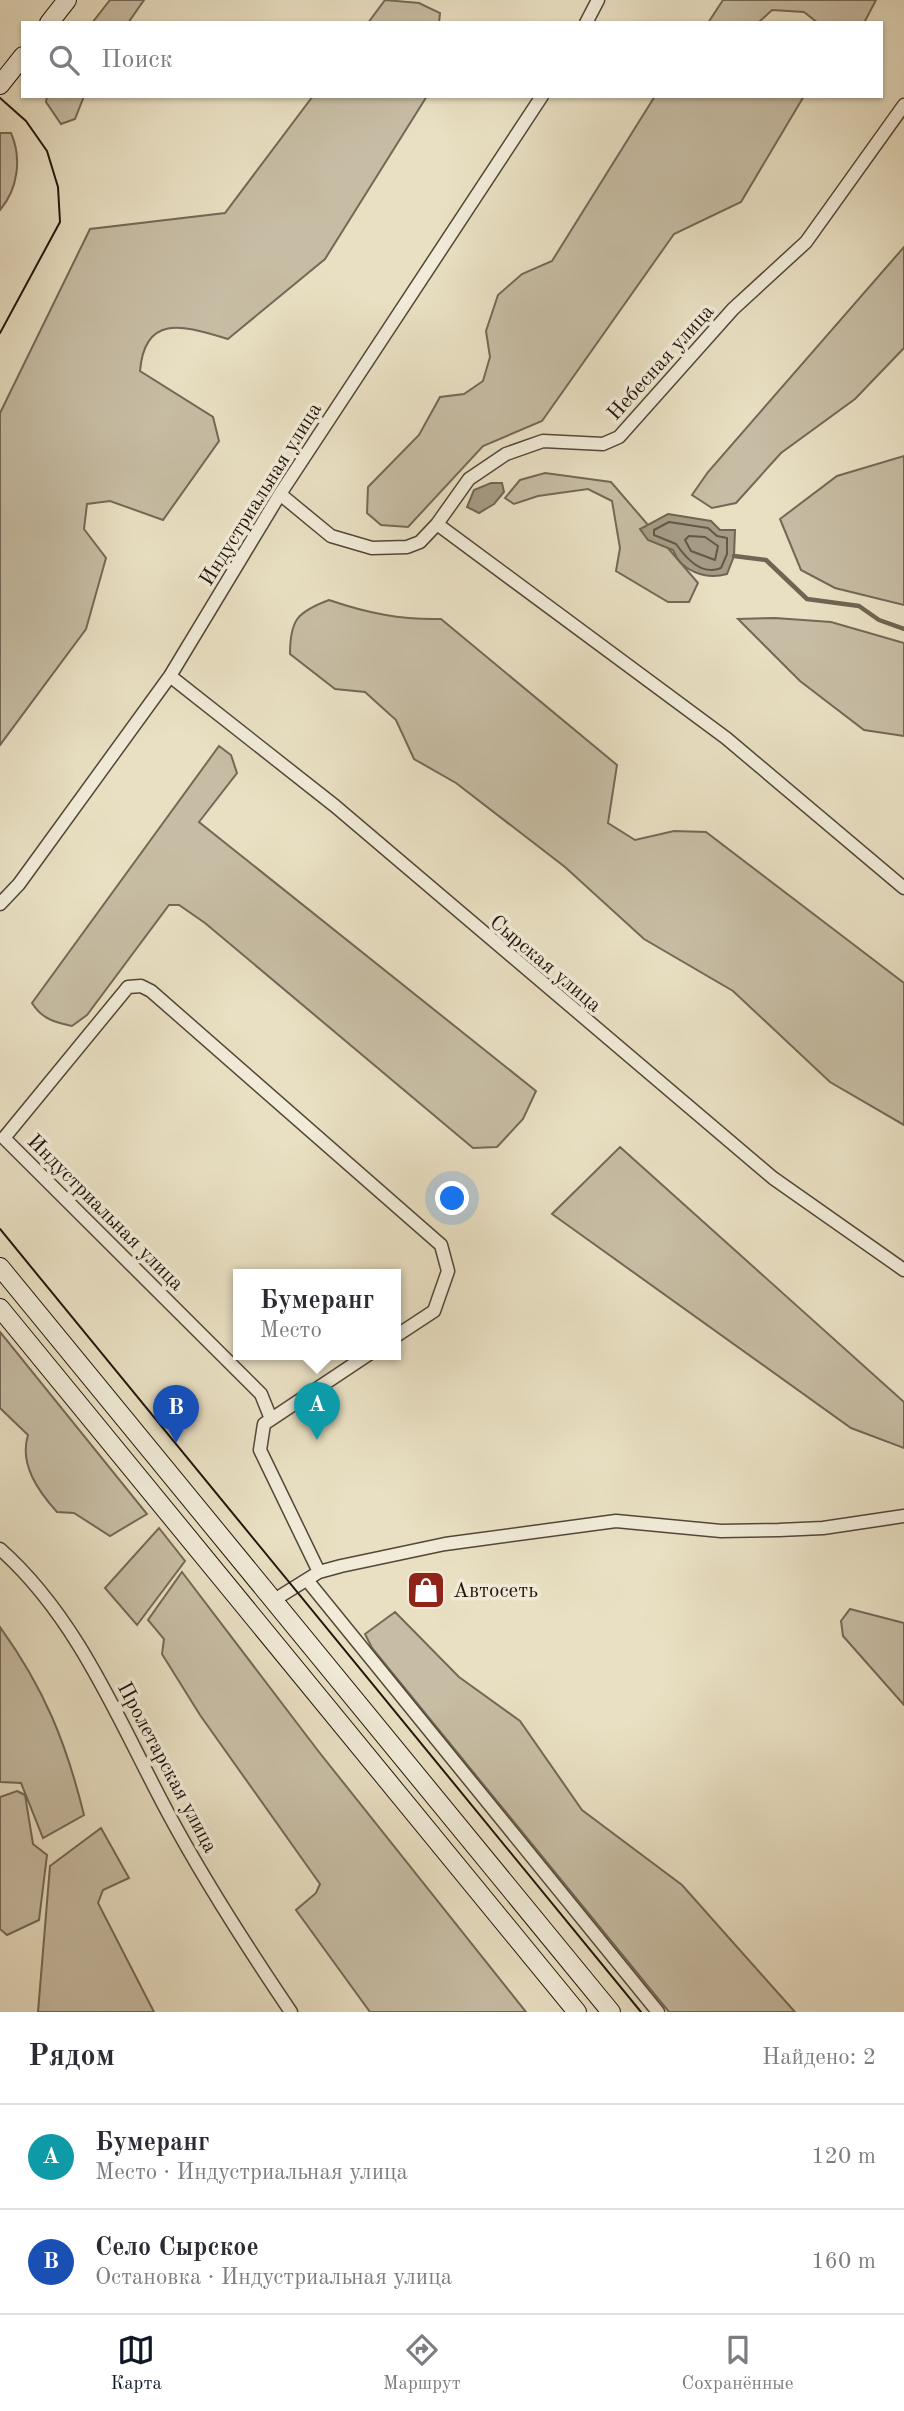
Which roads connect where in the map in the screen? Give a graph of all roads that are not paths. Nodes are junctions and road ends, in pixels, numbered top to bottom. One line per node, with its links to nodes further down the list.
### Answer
1 (67, 0): 3 (main road)
2 (597, 0): 4 (street)
3 (51, 21)
4 (587, 21)
5 (21, 59): 6 (main road)
6 (0, 85)
7 (541, 98): 9 (street, Индустриальная улица)
8 (904, 105): 10 (street, Небесная улица)
9 (280, 494): 10 (street, Небесная улица); 11 (street, Индустриальная улица)
10 (437, 524): 12 (street)
11 (170, 676): 13 (street, Индустриальная улица); 15 (street, Сырская улица)
12 (904, 888)
13 (0, 904)
14 (0, 1267): 24 (main road)
15 (904, 1270)
16 (0, 1308): 26 (main road)
17 (401, 1333): 19 (street, Индустриальная улица)
18 (360, 1360): 19 (street)
19 (271, 1419): 22 (street)
20 (904, 1516): 22 (street)
21 (0, 1549): 25 (street, Пролетарская улица)
22 (320, 1572): 23 (street)
23 (307, 1580): 24 (street); 28 (street)
24 (274, 1600): 27 (main road)
25 (291, 2012)
26 (577, 2012)
27 (611, 2012)
28 (657, 2012)

